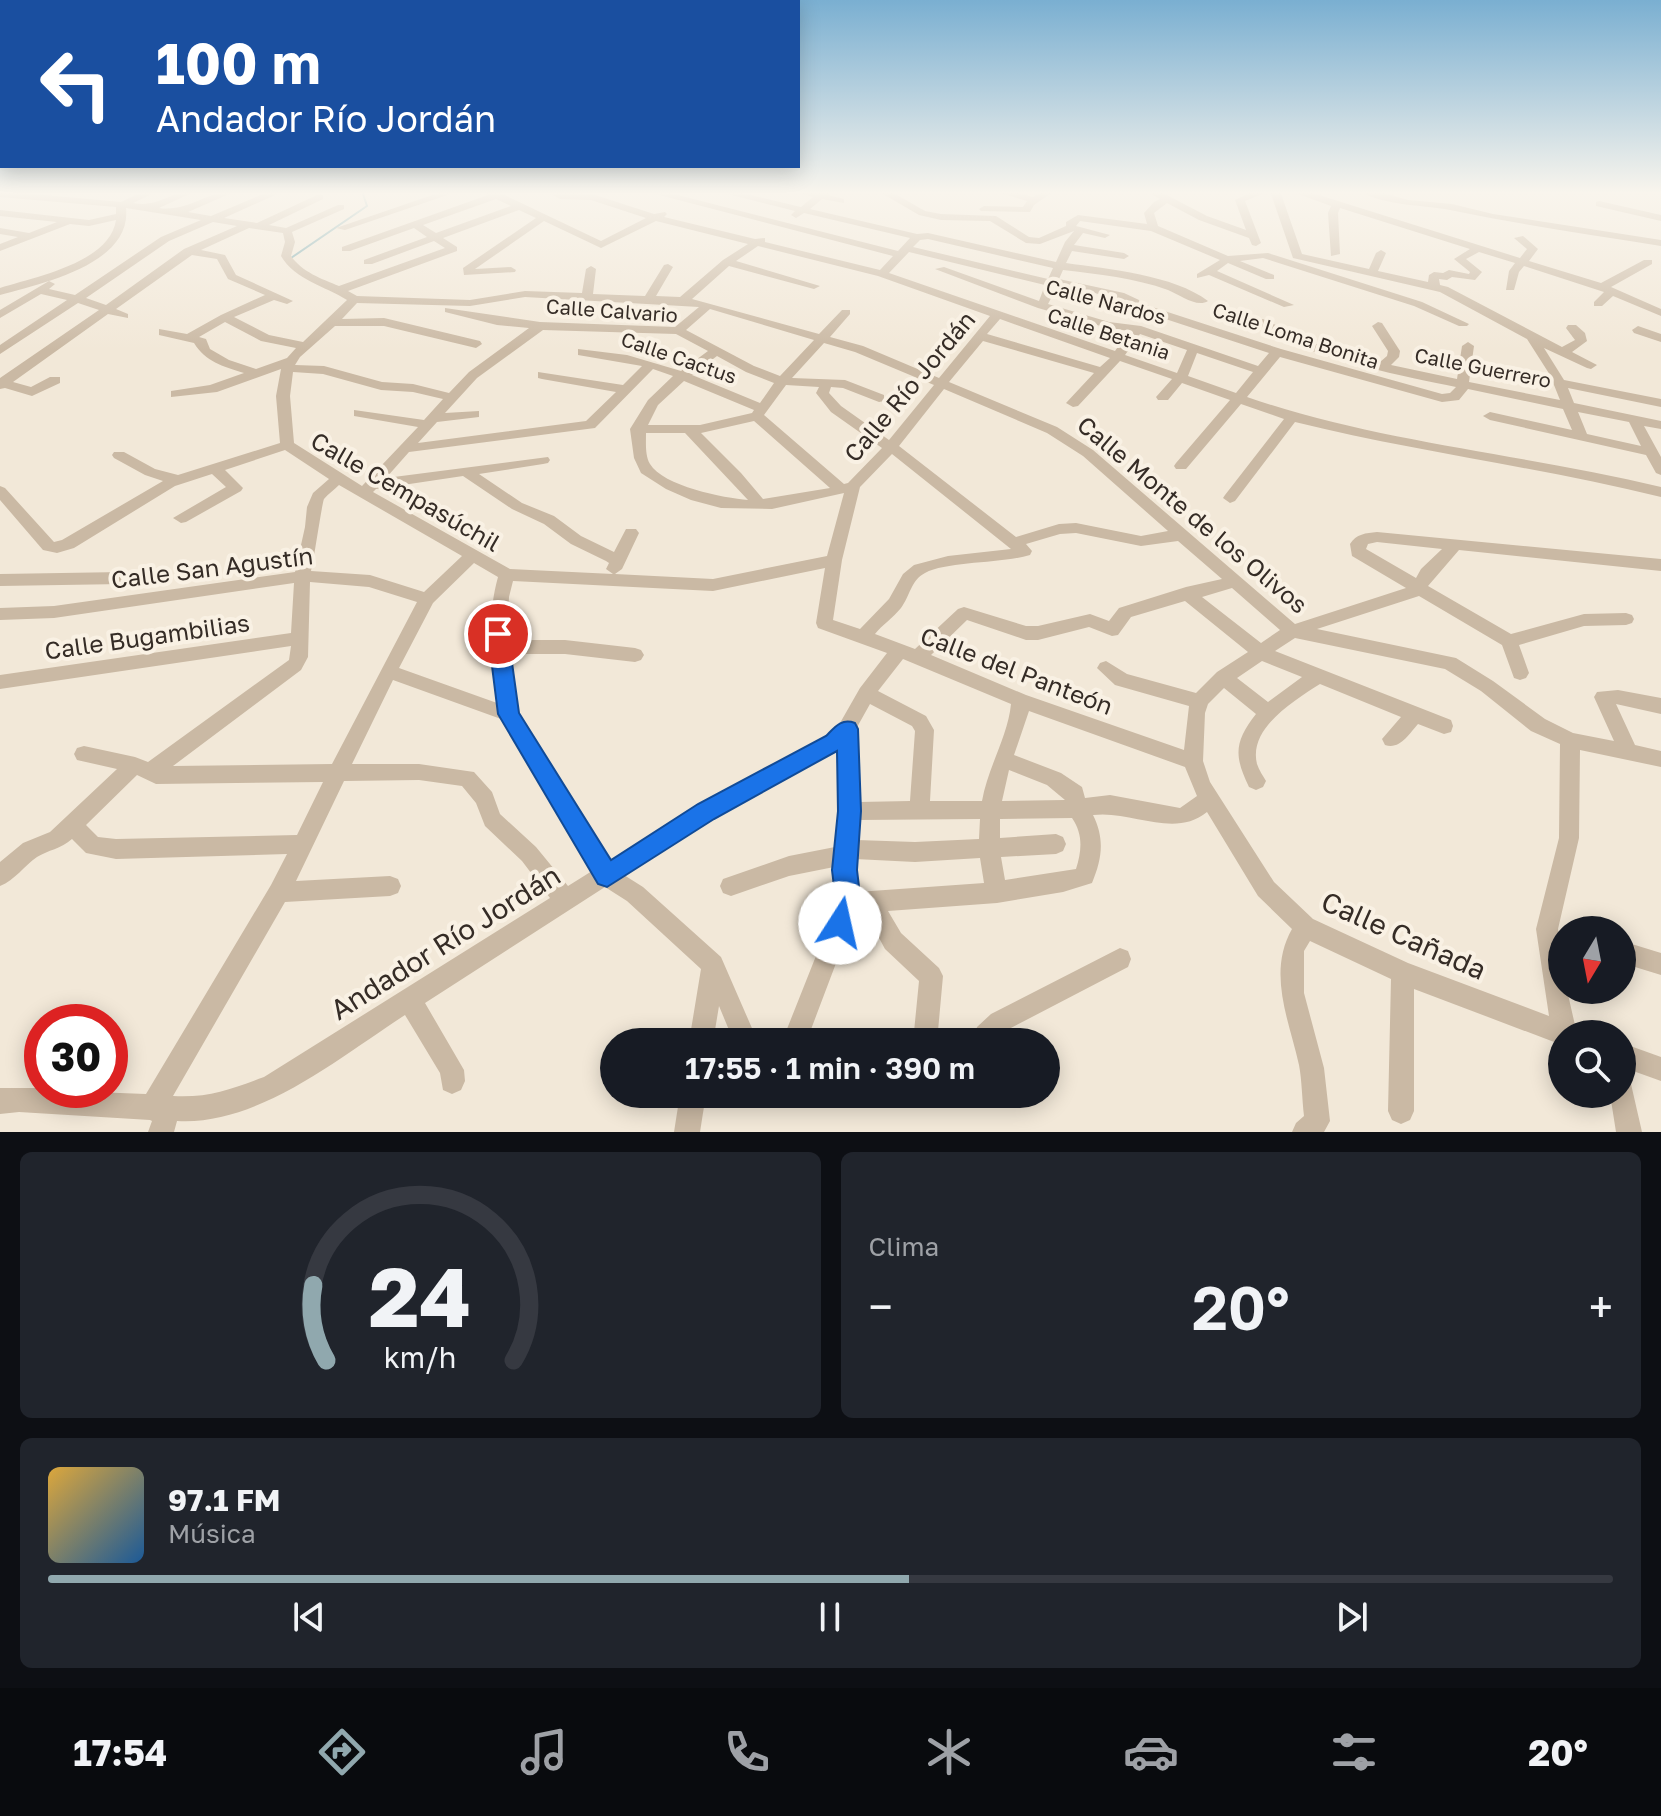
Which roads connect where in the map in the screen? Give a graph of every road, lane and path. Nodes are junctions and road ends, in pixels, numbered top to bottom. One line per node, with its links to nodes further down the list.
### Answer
1 (957, 243): 35 (street)
2 (108, 244): 41 (street)
3 (159, 244): 58 (street)
4 (163, 244): 26 (street)
5 (209, 244): 26 (street)
6 (289, 244): 51 (street)
7 (360, 244): 24 (street)
8 (417, 244): 32 (street)
9 (446, 244): 51 (street)
10 (505, 244): 40 (street)
11 (757, 244): 33 (street); 43 (street, Calle Betania)
12 (867, 244): 25 (street)
13 (910, 244): 25 (street)
14 (961, 244): 37 (street)
15 (1070, 244): 22 (street)
16 (1191, 244): 31 (street)
17 (1257, 244): 29 (street)
18 (1293, 244): 42 (street)
19 (1335, 244): 28 (street)
20 (1464, 244): 23 (street)
21 (1529, 244): 36 (street)
22 (1069, 247): 30 (street); 37 (street)
23 (1479, 248): 36 (street); 49 (street)
24 (346, 249)
25 (902, 251): 35 (street); 43 (street)
26 (189, 252): 56 (street); 71 (street)
27 (1381, 253): 42 (street)
28 (1335, 254)
29 (1264, 255): 31 (street); 80 (street)
30 (1124, 256)
31 (1228, 259): 45 (street); 68 (street)
32 (368, 262)
33 (727, 262): 48 (street); 62 (street)
34 (1648, 262): 53 (street)
35 (944, 264): 47 (street, Calle Loma Bonita); 52 (street); 69 (street, Calle Nardos)
36 (1518, 264): 44 (street); 50 (street); 53 (street)
37 (1061, 266): 46 (street); 47 (street)
38 (668, 267): 60 (street)
39 (591, 269): 57 (street)
40 (511, 270)
41 (71, 271): 54 (street); 55 (street)
42 (1373, 271): 49 (street)
43 (882, 274): 52 (street, Calle Betania)
44 (1549, 276)
45 (1270, 277)
46 (1137, 278): 63 (street); 65 (street)
47 (1054, 282): 65 (street, Calle Loma Bonita); 69 (street)
48 (814, 286)
49 (1434, 286): 89 (street)
50 (1510, 288)
51 (342, 289): 59 (street)
52 (924, 289): 76 (street, Calle Betania)
53 (1606, 289): 66 (street); 73 (street)
54 (40, 290): 58 (street); 74 (street)
55 (1, 291)
56 (273, 296): 61 (street); 77 (street)
57 (587, 297): 60 (street, Calle Monte de los Olivos); 64 (street, Calle Monte de los Olivos)
58 (79, 299): 71 (street); 97 (street)
59 (354, 299): 64 (street, Calle Monte de los Olivos); 79 (street)
60 (648, 300): 62 (street, Calle Monte de los Olivos)
61 (287, 301)
62 (683, 301): 67 (street, Calle Monte de los Olivos)
63 (1202, 301)
64 (428, 303): 81 (street, Calle Calvario)
65 (1134, 304): 83 (street); 100 (street, Calle Loma Bonita)
66 (1598, 304)
67 (708, 305): 86 (street); 91 (street, Calle Monte de los Olivos)
68 (1288, 305)
69 (1042, 306): 70 (street); 83 (street, Calle Nardos)
70 (1076, 306)
71 (109, 309): 75 (street); 115 (street)
72 (846, 312): 91 (street)
73 (1661, 313)
74 (0, 315)
75 (124, 316)
76 (996, 316): 88 (street, Calle Río Jordán); 102 (street, Calle Betania)
77 (225, 317): 90 (street); 94 (street)
78 (1259, 321): 106 (street, Calle Guerrero)
79 (332, 323): 93 (street); 94 (street)
80 (1463, 324)
81 (540, 326): 86 (street, Calle Calvario); 123 (street)
82 (1378, 326): 106 (street)
83 (1130, 327): 96 (street, Calle Nardos); 102 (street)
84 (1572, 328): 101 (street)
85 (1638, 330): 92 (street)
86 (678, 331): 98 (street, Calle Calvario)
87 (163, 332): 90 (street)
88 (980, 336): 108 (street); 119 (street, Calle Río Jordán)
89 (1531, 337): 101 (street); 117 (street)
90 (188, 338): 109 (street)
91 (819, 338): 114 (street); 119 (street, Calle Monte de los Olivos)
92 (1661, 338)
93 (476, 344)
94 (306, 346): 103 (street)
95 (1468, 346): 118 (street)
96 (1194, 347): 107 (street, Calle Nardos); 112 (street)
97 (0, 350)
98 (716, 351): 111 (street); 114 (street, Calle Calvario)
99 (582, 352): 105 (street, Calle Cactus)
100 (1277, 352): 107 (street); 118 (street, Calle Loma Bonita)
101 (1563, 352): 104 (street)
102 (1116, 358): 108 (street); 112 (street, Calle Betania)
103 (288, 365): 109 (street); 123 (street); 140 (street, Calle Cempasúchil)
104 (1591, 365)
105 (649, 366): 111 (street, Calle Cactus); 120 (street)
106 (1382, 366): 118 (street, Calle Guerrero)
107 (1261, 371): 125 (street)
108 (1103, 372): 126 (street)
109 (255, 373): 121 (street)
110 (542, 375): 120 (street)
111 (683, 377): 129 (street, Calle Cactus); 137 (street)
112 (1181, 377): 122 (street); 125 (street, Calle Betania)
113 (55, 380): 115 (street)
114 (782, 381): 116 (street, Calle Calvario); 129 (street)
115 (1, 383)
116 (827, 383): 124 (street, Calle Calvario); 141 (street)
117 (1560, 383): 127 (street); 128 (street)
118 (1463, 384): 127 (street, Calle Guerrero)
119 (941, 386): 141 (street, Calle Río Jordán); 160 (street, Calle Monte de los Olivos)
120 (624, 389): 142 (street)
121 (176, 394)
122 (1163, 397)
123 (453, 398): 135 (street)
124 (879, 398)
125 (1236, 398): 133 (street, Calle Betania); 146 (street)
126 (1073, 403)
127 (1566, 403): 134 (street, Calle Guerrero); 139 (street)
128 (1661, 403)
129 (760, 412): 138 (street); 152 (street, Calle Cactus)
130 (359, 413): 135 (street)
131 (474, 414): 135 (street)
132 (1490, 416): 139 (street)
133 (1292, 417): 155 (street, Calle Betania); 156 (street)
134 (1634, 419): 136 (street, Calle Guerrero); 143 (street)
135 (432, 421): 142 (street)
136 (1661, 425)
137 (637, 429): 138 (street); 157 (street)
138 (690, 430): 157 (street)
139 (1581, 436): 143 (street)
140 (287, 445): 147 (street); 150 (street, Calle Cempasúchil)
141 (890, 448): 152 (street, Calle Río Jordán); 161 (street)
142 (403, 449): 153 (street)
143 (1650, 452): 148 (street)
144 (119, 455): 151 (street)
145 (543, 460): 149 (street)
146 (1181, 466)
147 (214, 468): 151 (street); 158 (street)
148 (1661, 470)
149 (465, 471): 153 (street); 165 (street)
150 (339, 478): 153 (street, Calle Cempasúchil); 168 (street)
151 (177, 480): 154 (street)
152 (847, 488): 157 (street); 164 (street, Calle Río Jordán)
153 (368, 489): 163 (street, Calle Cempasúchil)
154 (0, 491)
155 (1661, 492)
156 (1230, 498)
157 (759, 504)
158 (181, 518)
159 (631, 533): 165 (street)
160 (1180, 535): 161 (street); 172 (street, Calle Monte de los Olivos)
161 (1016, 542): 181 (street)
162 (1457, 543): 166 (street); 173 (street); 173 (street)
163 (472, 556): 167 (street, Calle Cempasúchil); 175 (street)
164 (834, 560): 170 (street, Calle Cempasúchil); 178 (street, Calle Río Jordán)
165 (616, 561): 170 (street)
166 (1661, 565)
167 (507, 575): 170 (street, Calle Cempasúchil); 183 (street)
168 (302, 576): 175 (street, Calle San Agustín); 176 (street, Calle San Agustín); 180 (street)
169 (123, 578): 171 (street)
170 (610, 578)
171 (0, 580)
172 (1233, 582): 174 (street); 179 (street, Calle Monte de los Olivos)
173 (1417, 590): 179 (street); 182 (street)
174 (1186, 593): 184 (street); 185 (street, Andador Río Jordán)
175 (427, 599): 188 (street)
176 (0, 614)
177 (1626, 619): 182 (street)
178 (824, 623): 181 (street, Calle del Panteón)
179 (1292, 631): 184 (street); 203 (street, Calle Monte de los Olivos)
180 (301, 638): 192 (street, Calle Bugambilias); 209 (street)
181 (863, 639): 185 (street, Calle del Panteón)
182 (1509, 641): 189 (street)
183 (500, 647): 186 (street); 198 (street)
184 (1261, 653): 190 (street); 191 (street)
185 (908, 654): 193 (street, Andador Río Jordán); 194 (street, Calle del Panteón)
186 (635, 655)
187 (1106, 668): 195 (street)
188 (388, 671): 198 (street); 210 (street)
189 (1520, 673)
190 (1223, 677): 195 (street); 197 (street)
191 (1316, 677): 197 (street); 199 (street)
192 (0, 682)
193 (866, 693): 201 (street, Andador Río Jordán); 214 (street)
194 (1020, 700): 206 (street); 208 (street, Calle del Panteón)
195 (1200, 701): 208 (street, Calle Cañada)
196 (1661, 706): 204 (street)
197 (1266, 711): 211 (street)
198 (508, 714): 223 (street)
199 (1413, 716): 200 (street); 202 (street)
200 (1444, 726)
201 (847, 729): 216 (street); 223 (street, Andador Río Jordán)
202 (1392, 739)
203 (1570, 740): 204 (street, Calle Monte de los Olivos); 230 (street)
204 (1629, 752): 207 (street, Calle Monte de los Olivos)
205 (84, 754): 209 (street)
206 (1002, 759): 213 (street); 215 (street)
207 (1661, 759)
208 (1193, 761): 212 (street, Calle Cañada)
209 (142, 768): 210 (street); 217 (street)
210 (340, 772): 218 (street); 228 (street)
211 (1256, 781)
212 (1208, 799): 215 (street); 231 (street, Calle Cañada)
213 (991, 807): 214 (street); 215 (street); 220 (street)
214 (920, 808): 216 (street)
215 (1076, 808): 227 (street)
216 (849, 811): 221 (street)
217 (72, 825): 218 (street); 222 (street)
218 (302, 844): 226 (street)
219 (1056, 844): 220 (street)
220 (988, 848): 221 (street); 227 (street)
221 (846, 852): 225 (street); 229 (street)
222 (0, 876)
223 (607, 876): 228 (street, Andador Río Jordán); 235 (street)
224 (390, 886): 226 (street)
225 (731, 886)
226 (279, 892): 251 (street)
227 (997, 893): 229 (street)
228 (566, 901): 237 (street, Andador Río Jordán)
229 (860, 902): 240 (street); 241 (street)
230 (1557, 916)
231 (1305, 927): 236 (street, Calle Cañada); 253 (street)
232 (1636, 956): 234 (street)
233 (1120, 959): 242 (street)
234 (1661, 964)
235 (713, 965): 238 (street); 239 (street)
236 (1403, 973): 243 (street, Calle Cañada); 250 (street)
237 (409, 999): 246 (street); 251 (street, Andador Río Jordán)
238 (703, 1028)
239 (740, 1028)
240 (800, 1028)
241 (926, 1028)
242 (993, 1028)
243 (1548, 1028)
244 (1636, 1060): 245 (street)
245 (1661, 1069)
246 (452, 1081)
247 (0, 1101): 251 (street, Andador Río Jordán)
248 (691, 1108): 252 (street)
249 (1625, 1108): 254 (street)
250 (1401, 1111)
251 (160, 1117)
252 (687, 1132)
253 (1305, 1132)
254 (1629, 1132)

